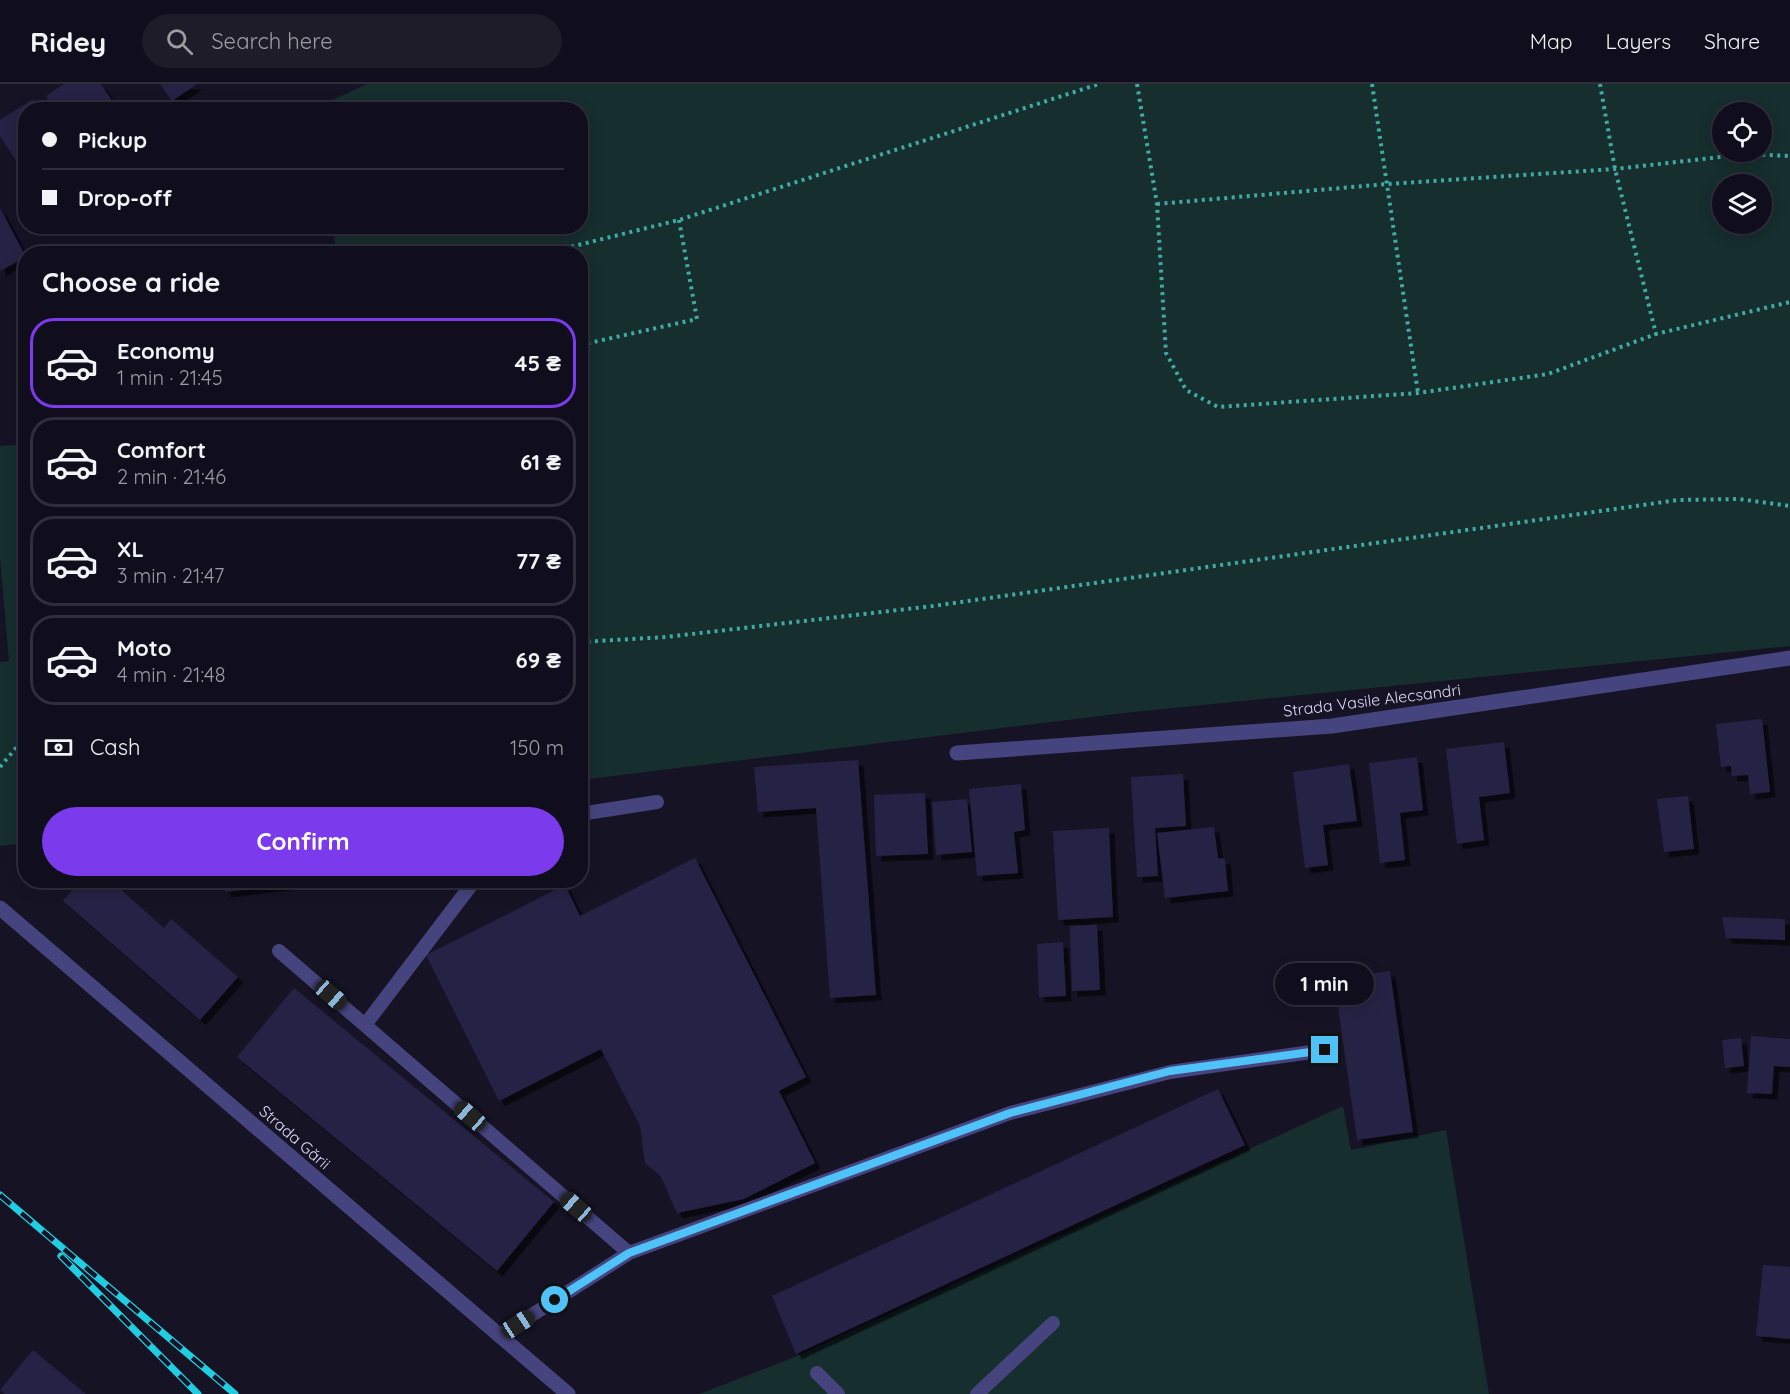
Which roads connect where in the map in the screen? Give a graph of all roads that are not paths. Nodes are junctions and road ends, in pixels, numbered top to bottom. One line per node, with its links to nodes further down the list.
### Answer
1 (1790, 658): 2 (street, Strada Vasile Alecsandri)
2 (957, 753)
3 (657, 802): 4 (lane)
4 (588, 813)
5 (469, 888): 8 (lane)
6 (0, 908): 12 (street, Strada Gării)
7 (279, 951): 8 (lane)
8 (365, 1025): 10 (lane)
9 (1325, 1050): 10 (lane)
10 (629, 1253): 12 (lane)
11 (1053, 1323): 16 (lane)
12 (499, 1336): 14 (street, Strada Gării)
13 (817, 1373): 15 (lane)
14 (568, 1394)
15 (838, 1394)
16 (977, 1394)

